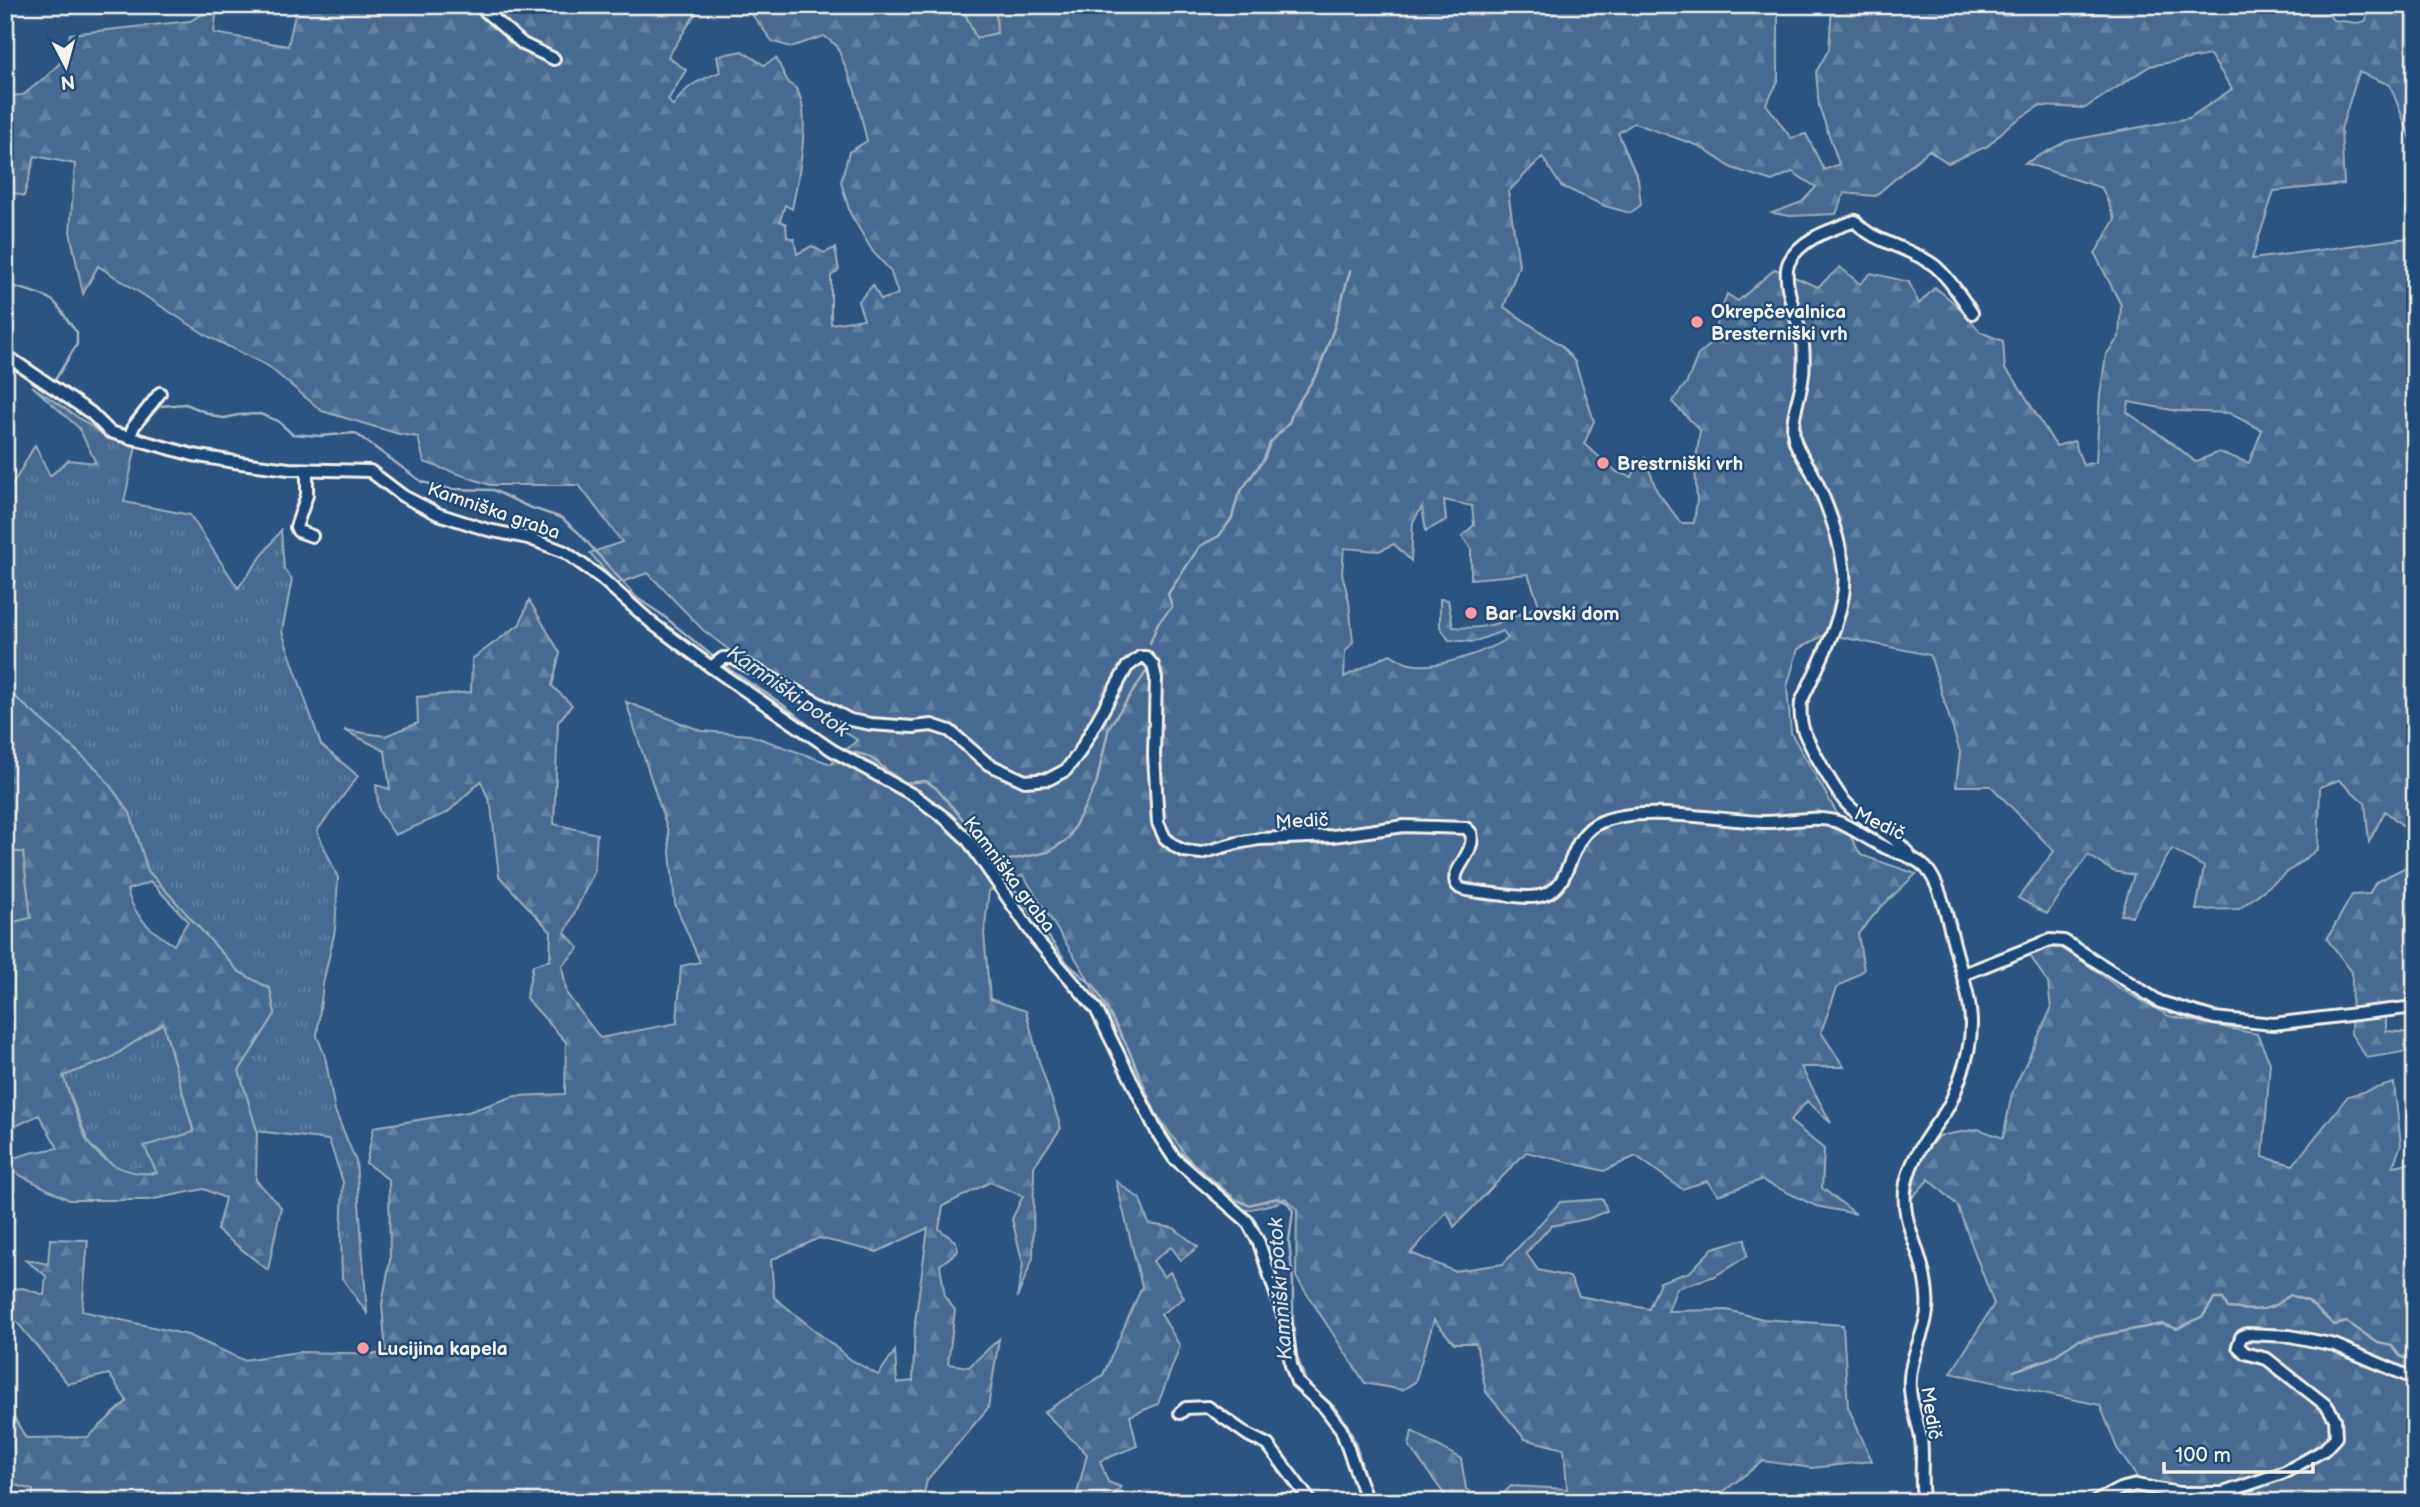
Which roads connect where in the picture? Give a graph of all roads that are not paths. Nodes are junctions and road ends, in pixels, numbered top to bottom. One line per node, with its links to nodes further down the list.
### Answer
1 (478, 5): 2 (street)
2 (554, 59)
3 (1972, 313): 10 (street)
4 (5, 355): 6 (street, Kamniška graba)
5 (160, 393): 6 (street)
6 (131, 432): 7 (street, Kamniška graba)
7 (307, 470): 8 (street); 9 (street, Kamniška graba)
8 (312, 536)
9 (717, 662): 10 (street, Medič); 16 (street, Kamniška graba)
10 (1910, 856): 11 (street, Medič)
11 (1964, 974): 12 (street); 17 (street, Medič)
12 (2415, 1007)
13 (2415, 1379): 18 (street)
14 (1180, 1413): 15 (street)
15 (1311, 1502)
16 (1367, 1502)
17 (1924, 1502)
18 (2095, 1502)

